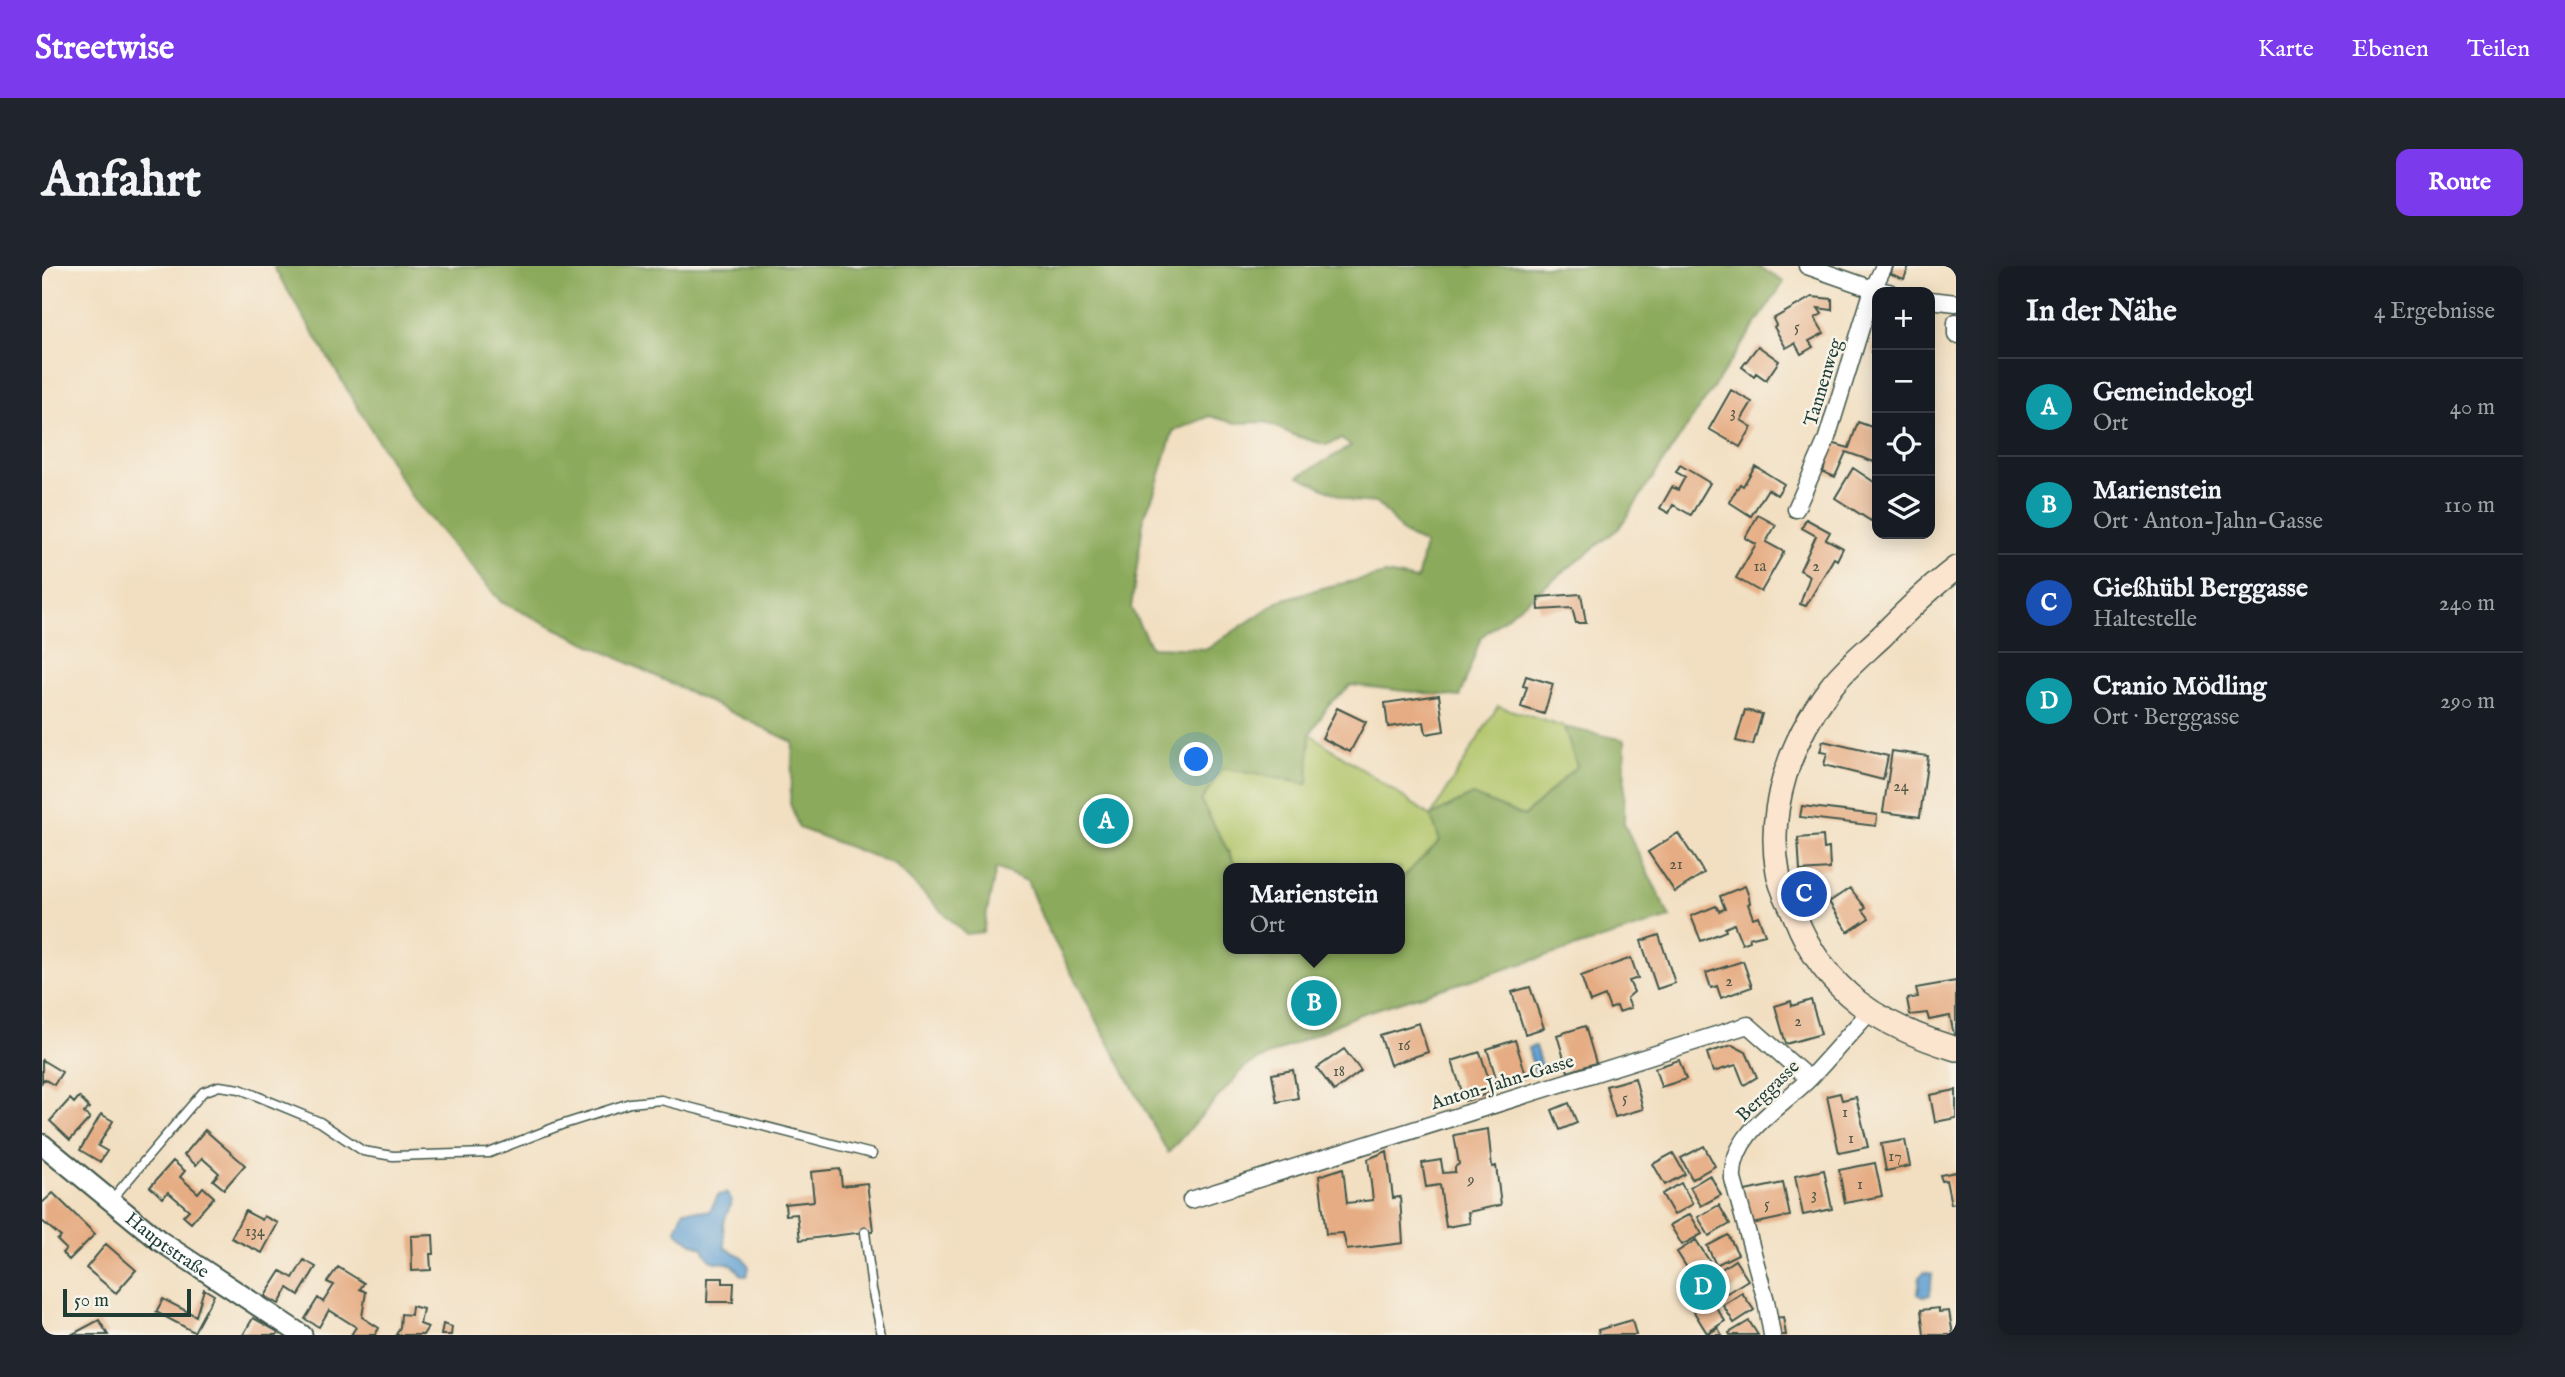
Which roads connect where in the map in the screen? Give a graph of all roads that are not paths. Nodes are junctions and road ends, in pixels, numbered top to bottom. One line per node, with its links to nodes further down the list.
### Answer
1 (1807, 266): 4 (street)
2 (1884, 266): 3 (street, Tannenweg)
3 (1881, 287)
4 (1872, 288)
5 (1935, 301): 6 (street)
6 (1956, 303)
7 (1872, 316): 10 (street, Tannenweg)
8 (1956, 322): 9 (street)
9 (1956, 335)
10 (1796, 509)
11 (1956, 568): 12 (main road)
12 (1869, 1013): 13 (main road); 14 (street, Berggasse)
13 (1956, 1049)
14 (1809, 1079): 17 (street, Anton-Jahn-Gasse); 22 (street, Berggasse)
15 (42, 1144): 18 (street, Hauptstraße)
16 (872, 1154): 18 (lane)
17 (1191, 1200)
18 (110, 1202): 20 (street, Hauptstraße)
19 (865, 1232): 21 (lane)
20 (302, 1335)
21 (882, 1335)
22 (1772, 1335)

